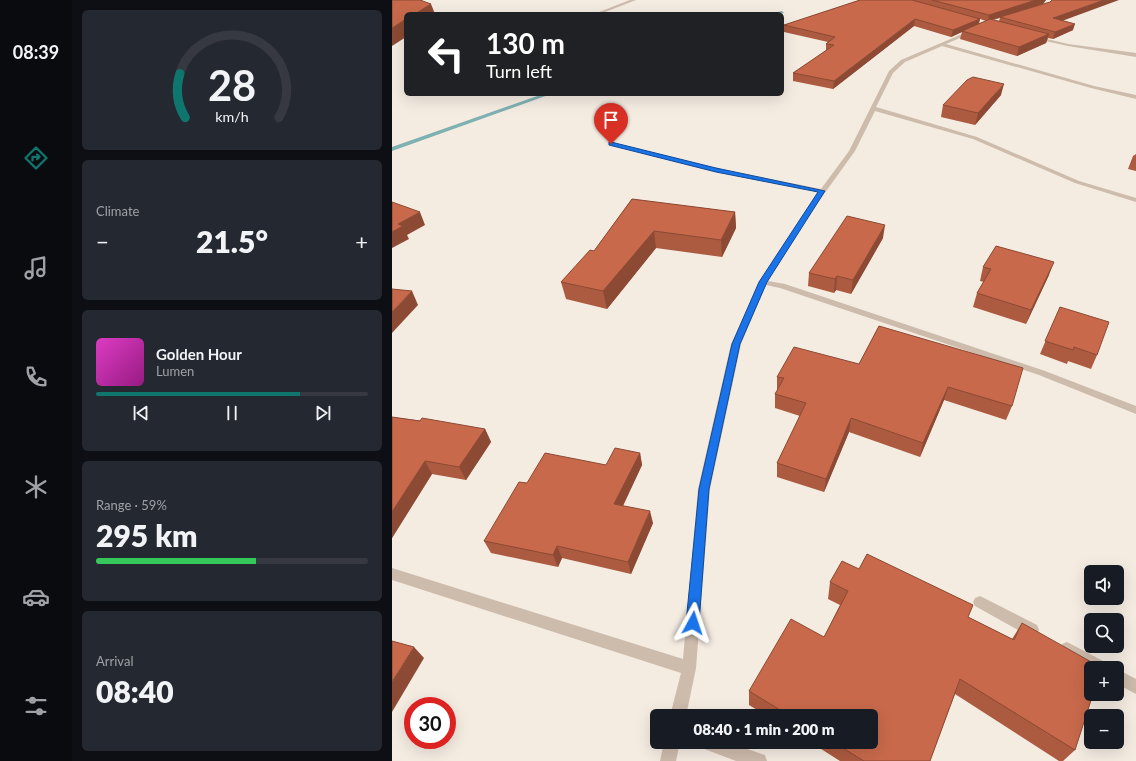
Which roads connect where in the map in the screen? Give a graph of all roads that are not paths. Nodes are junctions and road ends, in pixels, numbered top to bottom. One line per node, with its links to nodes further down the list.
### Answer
1 (634, 0): 2 (street)
2 (601, 12)
3 (982, 27): 5 (street)
4 (1025, 34): 6 (street)
5 (941, 44): 7 (street); 8 (street)
6 (1136, 55)
7 (1136, 97)
8 (872, 108): 10 (street); 11 (street)
9 (611, 144): 10 (street)
10 (822, 191): 12 (street)
11 (1136, 200)
12 (763, 282): 13 (street); 17 (street)
13 (1136, 410)
14 (392, 574): 17 (street)
15 (980, 602): 16 (street)
16 (1089, 661)
17 (689, 668): 20 (street)
18 (1124, 680): 19 (street)
19 (1136, 687)
20 (680, 709)
21 (671, 749): 23 (street)
22 (724, 749): 24 (street)
23 (668, 761)
24 (759, 761)

